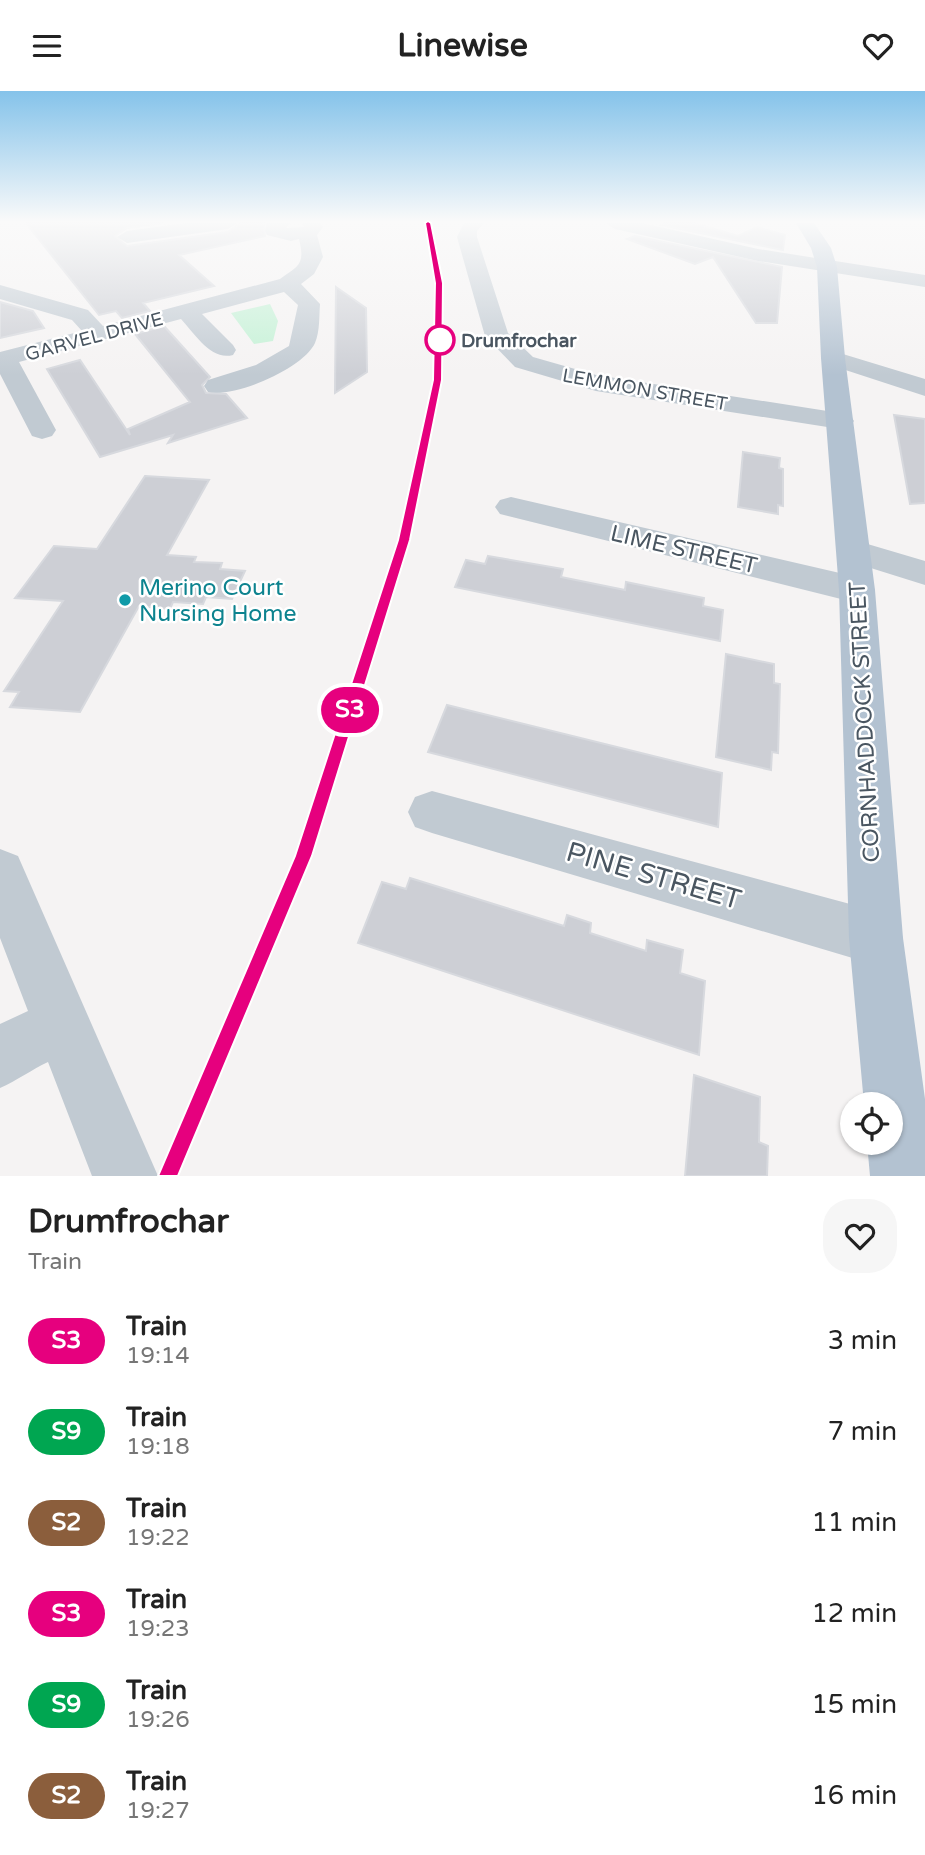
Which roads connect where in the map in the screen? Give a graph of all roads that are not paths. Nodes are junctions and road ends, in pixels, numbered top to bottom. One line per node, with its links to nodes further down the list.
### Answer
1 (301, 274): 6 (street)
2 (478, 274): 15 (street, LEMMON STREET)
3 (827, 274): 11 (main road, CORNHADDOCK STREET)
4 (873, 274): 5 (street)
5 (925, 281)
6 (288, 284): 8 (street, GARVEL DRIVE); 13 (street)
7 (0, 292): 9 (street)
8 (186, 311): 9 (street, GARVEL DRIVE); 10 (street)
9 (99, 335): 12 (street, GARVEL DRIVE)
10 (224, 350)
11 (833, 358): 14 (street); 15 (main road, CORNHADDOCK STREET)
12 (2, 359): 16 (street)
13 (217, 386)
14 (925, 388)
15 (840, 421): 18 (main road, CORNHADDOCK STREET)
16 (42, 430)
17 (511, 507): 18 (street, LIME STREET)
18 (855, 571): 19 (street, LIME STREET); 22 (main road, CORNHADDOCK STREET)
19 (925, 573)
20 (432, 812): 22 (street, PINE STREET)
21 (0, 873): 23 (street)
22 (876, 938): 26 (main road, CORNHADDOCK STREET)
23 (63, 1024): 24 (street); 25 (street)
24 (0, 1058)
25 (116, 1151)
26 (903, 1176)

